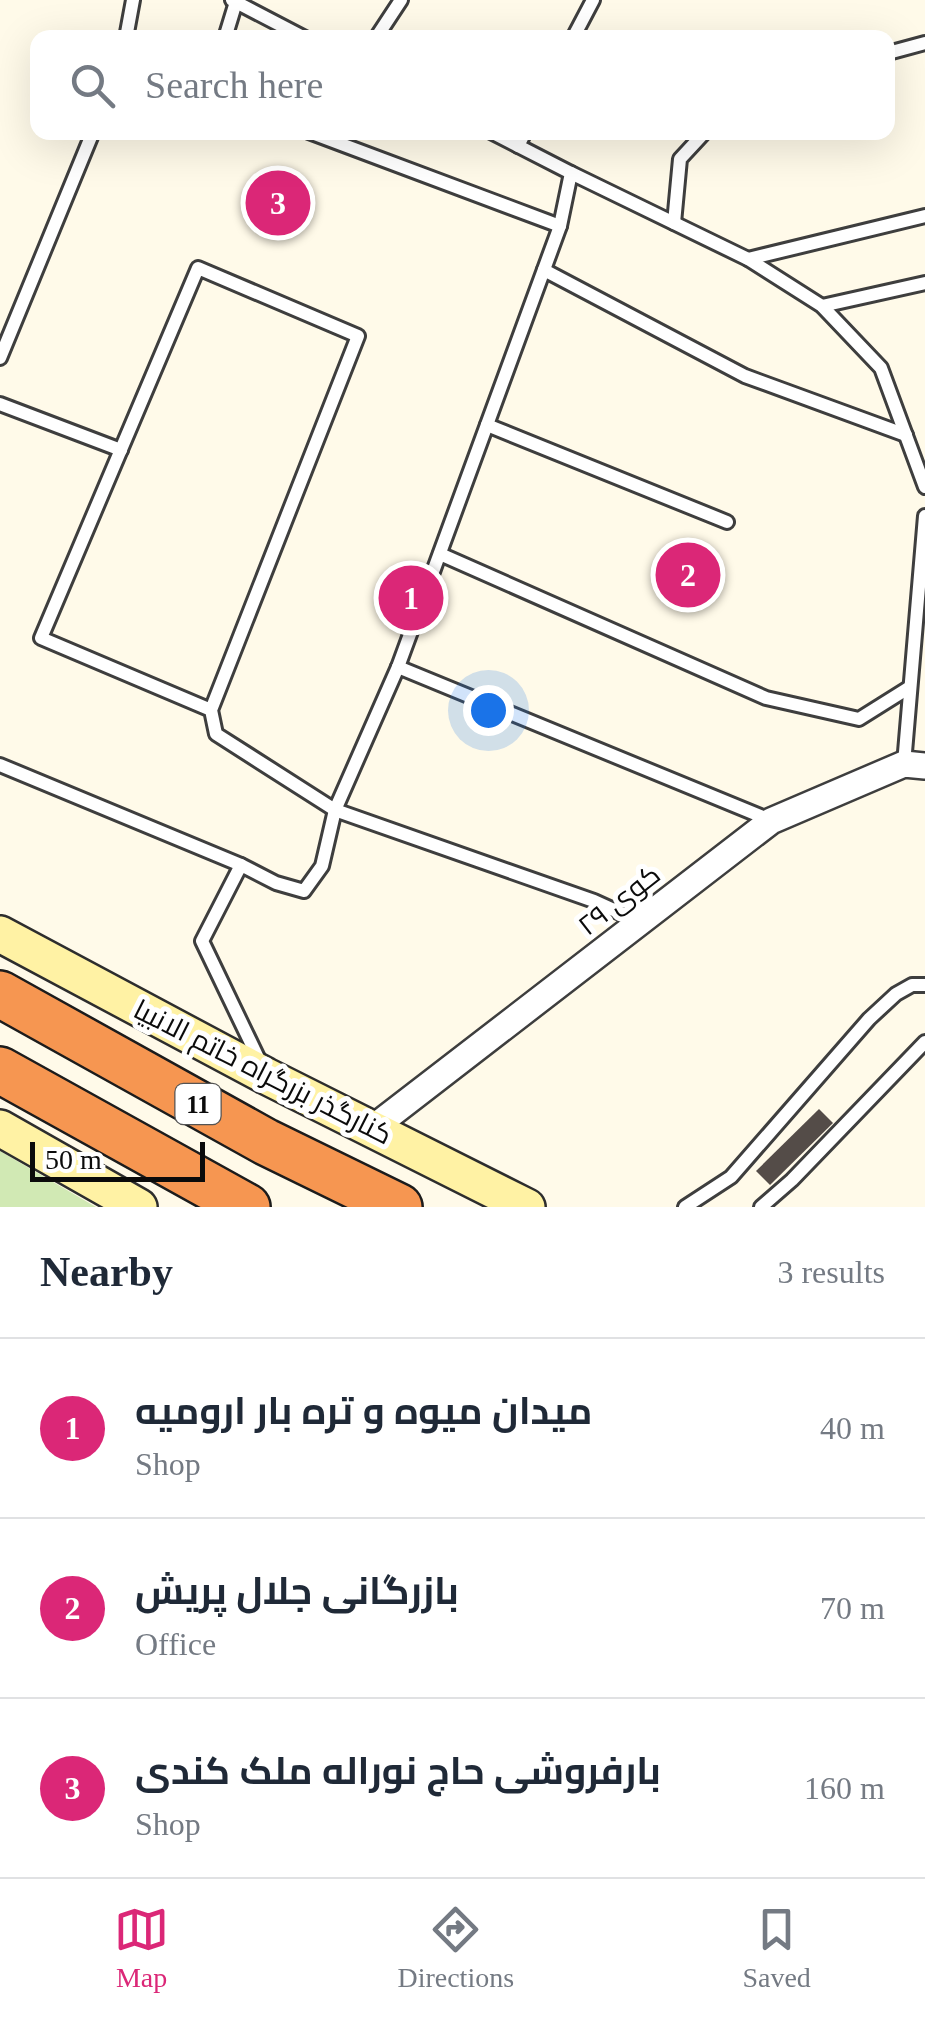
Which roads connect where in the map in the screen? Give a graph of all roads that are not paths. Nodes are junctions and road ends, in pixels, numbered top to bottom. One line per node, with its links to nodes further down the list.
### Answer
1 (134, 0): 5 (lane)
2 (400, 0): 8 (lane)
3 (593, 0): 9 (lane)
4 (234, 1): 6 (lane); 7 (lane)
5 (128, 30)
6 (227, 30)
7 (290, 30)
8 (381, 30)
9 (578, 30)
10 (925, 44): 11 (lane)
11 (895, 52)
12 (89, 140): 26 (lane)
13 (331, 140): 21 (lane)
14 (506, 140): 17 (lane)
15 (521, 140): 17 (lane)
16 (698, 140): 20 (lane)
17 (518, 146): 18 (lane)
18 (571, 173): 20 (lane); 21 (lane)
19 (925, 216): 22 (lane)
20 (674, 224): 22 (lane)
21 (560, 226): 23 (lane)
22 (748, 259): 25 (lane)
23 (544, 270): 28 (lane); 29 (lane)
24 (925, 283): 25 (lane)
25 (822, 306): 29 (lane)
26 (0, 358)
27 (0, 404): 30 (lane)
28 (487, 424): 33 (lane); 34 (lane)
29 (906, 435): 31 (lane)
30 (121, 450): 37 (lane); 37 (lane)
31 (925, 486)
32 (925, 516): 36 (lane)
33 (728, 522)
34 (440, 554): 35 (lane); 36 (lane)
35 (398, 667): 40 (lane); 41 (lane)
36 (910, 687): 39 (lane)
37 (212, 710): 40 (lane)
38 (0, 765): 42 (lane)
39 (914, 765): 41 (street, کوی ۲۹)
40 (335, 810): 42 (lane); 43 (lane)
41 (771, 820): 43 (street, کوی ۲۹)
42 (240, 865): 49 (lane)
43 (640, 922): 51 (street, کوی ۲۹)
44 (0, 934): 49 (main road, کنارگذر بزرگراه خاتم الانبیا)
45 (925, 985): 56 (lane)
46 (0, 994): 54 (highway, 11)
47 (925, 1042): 57 (lane)
48 (0, 1070): 53 (highway, 11)
49 (266, 1076): 51 (main road, کنارگذر بزرگراه خاتم الانبیا)
50 (0, 1128): 52 (main road)
51 (372, 1128): 55 (main road, کنارگذر بزرگراه خاتم الانبیا)
52 (140, 1207)
53 (247, 1207)
54 (399, 1207)
55 (527, 1207)
56 (685, 1207)
57 (760, 1207)

